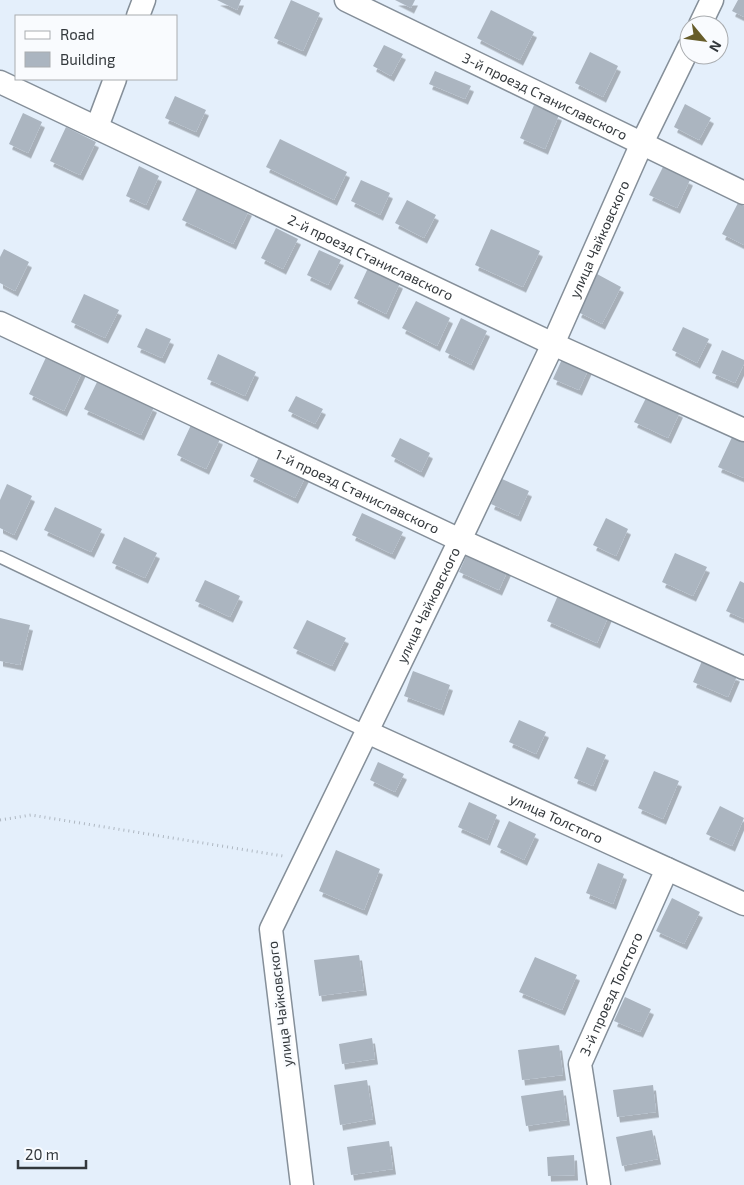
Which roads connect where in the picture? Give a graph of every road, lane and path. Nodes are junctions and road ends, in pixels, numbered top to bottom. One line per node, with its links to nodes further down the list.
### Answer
1 (144, 0): 4 (street)
2 (346, 0): 10 (street, 3-й проезд Станиславского)
3 (712, 0): 5 (street)
4 (138, 15)
5 (705, 15)
6 (680, 65): 10 (street, улица Чайковского)
7 (115, 80): 9 (street)
8 (0, 82): 9 (street, 2-й проезд Станиславского)
9 (97, 127): 13 (street, 2-й проезд Станиславского)
10 (642, 143): 11 (street, 3-й проезд Станиславского); 13 (street, улица Чайковского)
11 (744, 193)
12 (0, 322): 15 (street, 1-й проезд Станиславского)
13 (553, 344): 14 (street, 2-й проезд Станиславского); 15 (street, улица Чайковского)
14 (744, 430)
15 (460, 540): 17 (street, 1-й проезд Станиславского); 18 (street, улица Чайковского)
16 (0, 557): 18 (lane)
17 (744, 668)
18 (367, 732): 20 (street, улица Чайковского); 21 (street, улица Толстого)
19 (0, 820): 20 (path)
20 (305, 859): 23 (street, улица Чайковского)
21 (667, 869): 22 (street, улица Толстого); 24 (street, 3-й проезд Толстого)
22 (744, 904)
23 (302, 1185)
24 (599, 1185)

